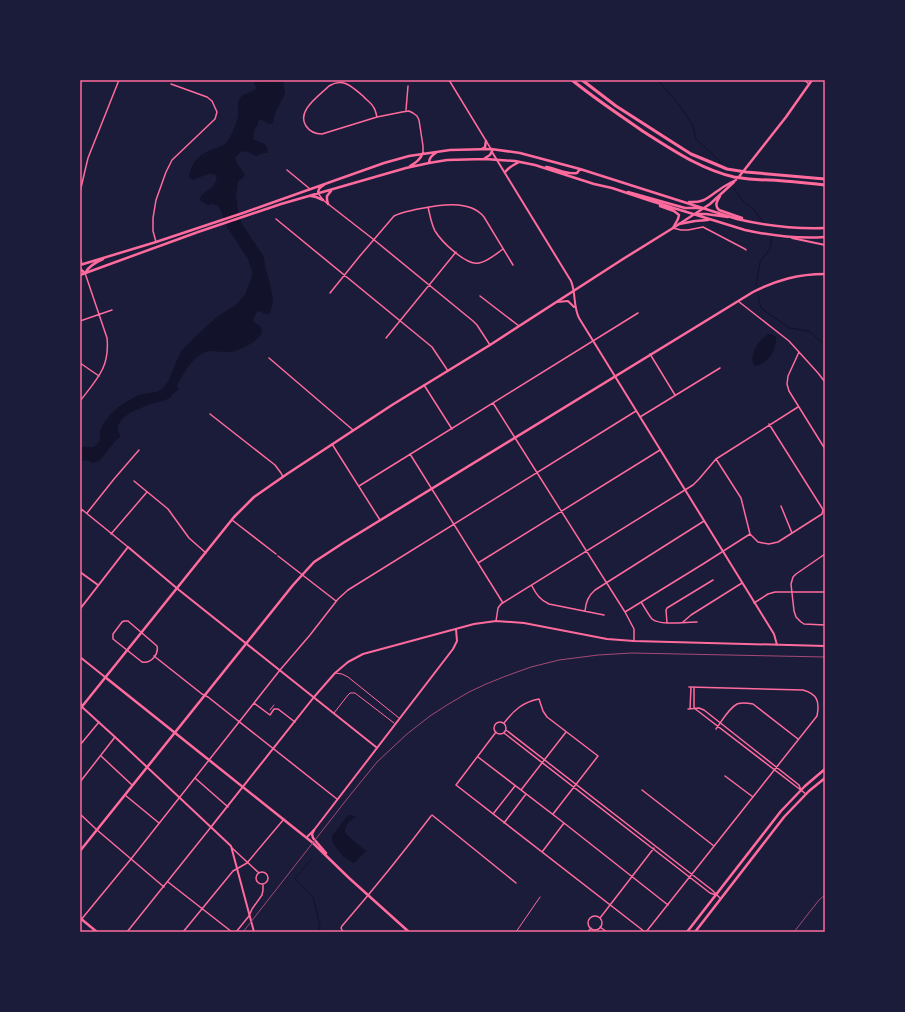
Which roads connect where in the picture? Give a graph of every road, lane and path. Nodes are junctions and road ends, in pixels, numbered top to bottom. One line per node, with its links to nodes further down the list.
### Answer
1 (119, 80): 36 (street)
2 (449, 80): 15 (street)
3 (572, 80): 32 (highway)
4 (582, 80): 29 (highway)
5 (791, 80): 6 (street)
6 (796, 80)
7 (804, 80): 8 (street); 11 (street)
8 (808, 80)
9 (812, 80): 11 (main road)
10 (171, 84): 57 (street)
11 (809, 84): 31 (main road)
12 (408, 86): 13 (street)
13 (406, 111): 14 (street); 19 (street)
14 (377, 117): 14 (street)
15 (486, 141): 16 (main road); 17 (street)
16 (481, 150): 17 (main road); 18 (main road)
17 (492, 150): 20 (main road); 21 (street); 26 (main road)
18 (440, 151): 19 (main road); 23 (main road)
19 (423, 153): 25 (main road); 30 (main road)
20 (485, 158): 21 (main road); 23 (main road)
21 (497, 159): 22 (main road); 28 (street)
22 (519, 162): 24 (main road); 28 (main road)
23 (429, 163): 25 (main road)
24 (539, 167): 26 (main road); 33 (main road)
25 (406, 168): 35 (main road)
26 (580, 169): 42 (main road)
27 (287, 170): 34 (street)
28 (505, 172): 74 (street)
29 (825, 179)
30 (335, 180): 34 (main road); 37 (main road)
31 (736, 180): 39 (main road); 42 (main road)
32 (825, 186)
33 (612, 188): 41 (main road); 45 (main road)
34 (310, 189): 57 (main road)
35 (334, 189): 37 (main road); 43 (main road)
36 (80, 192)
37 (318, 193): 38 (main road); 40 (street)
38 (309, 196): 40 (main road); 68 (main road)
39 (720, 196): 45 (main road); 50 (main road)
40 (323, 200): 43 (street)
41 (651, 201): 46 (main road); 52 (main road)
42 (683, 202): 45 (main road)
43 (328, 204): 56 (street)
44 (428, 207): 56 (street); 59 (street); 61 (street)
45 (703, 208): 46 (main road); 47 (main road)
46 (693, 214): 47 (main road); 49 (main road); 51 (main road)
47 (737, 218): 50 (main road)
48 (276, 220): 72 (street)
49 (712, 220): 51 (main road); 54 (main road)
50 (756, 223): 53 (main road)
51 (679, 224): 52 (main road)
52 (673, 228): 60 (street); 74 (main road)
53 (825, 228)
54 (789, 237): 55 (main road); 58 (street)
55 (825, 237)
56 (373, 239): 72 (street); 73 (street)
57 (156, 242): 62 (main road)
58 (825, 245)
59 (503, 249): 61 (street); 65 (street)
60 (746, 250)
61 (456, 252): 73 (street)
62 (113, 255): 64 (main road); 66 (main road)
63 (80, 257): 64 (street)
64 (81, 264): 66 (main road); 67 (main road)
65 (513, 265)
66 (87, 269): 68 (main road); 69 (main road)
67 (80, 270): 69 (main road)
68 (92, 270): 69 (main road)
69 (85, 273): 71 (main road); 82 (street)
70 (825, 274): 77 (main road)
71 (80, 275)
72 (345, 275): 75 (street); 83 (street)
73 (429, 286): 83 (street); 88 (street)
74 (573, 291): 78 (main road); 79 (street)
75 (330, 293)
76 (480, 296): 85 (street)
77 (738, 301): 89 (street); 90 (main road)
78 (556, 302): 79 (street); 85 (main road)
79 (575, 308): 87 (street)
80 (112, 310): 82 (street)
81 (638, 313): 87 (street)
82 (99, 315): 84 (street); 95 (street)
83 (401, 320): 86 (street); 94 (street)
84 (80, 321)
85 (519, 326): 88 (main road)
86 (386, 338)
87 (593, 340): 96 (street); 101 (street)
88 (490, 345): 94 (main road)
89 (799, 352): 97 (street); 102 (street)
90 (650, 354): 96 (main road); 99 (street)
91 (269, 358): 108 (street)
92 (80, 363): 95 (street)
93 (720, 368): 99 (street)
94 (448, 370): 98 (main road)
95 (99, 376): 100 (street)
96 (615, 377): 103 (street); 109 (main road)
97 (825, 382)
98 (424, 385): 107 (street); 108 (main road)
99 (675, 395): 105 (street)
100 (80, 401)
101 (493, 403): 107 (street); 109 (street)
102 (798, 406): 106 (street); 111 (street)
103 (636, 411): 105 (street); 116 (street)
104 (210, 414): 117 (street)
105 (640, 417): 113 (street)
106 (769, 424): 115 (street); 133 (street)
107 (452, 429): 114 (street)
108 (353, 430): 110 (main road)
109 (516, 437): 116 (street); 120 (main road)
110 (332, 444): 117 (main road); 119 (street)
111 (825, 449)
112 (139, 450): 128 (street)
113 (660, 450): 121 (street); 126 (street)
114 (410, 454): 119 (street); 120 (street)
115 (716, 459): 121 (street); 135 (street)
116 (537, 473): 126 (street); 132 (street)
117 (283, 477): 129 (main road)
118 (134, 481): 122 (street)
119 (358, 486): 130 (street)
120 (432, 488): 130 (main road); 132 (street)
121 (684, 490): 131 (street); 137 (street)
122 (147, 492): 134 (street); 138 (street)
123 (781, 506): 133 (street)
124 (80, 508): 125 (street)
125 (82, 510): 127 (street); 128 (street)
126 (562, 512): 137 (street); 141 (street)
127 (80, 513)
128 (87, 513): 134 (street)
129 (232, 520): 138 (main road); 143 (street)
130 (380, 520): 143 (main road)
131 (704, 521): 139 (street); 145 (street)
132 (454, 525): 141 (street); 152 (street)
133 (792, 533): 135 (street)
134 (111, 534): 136 (street)
135 (750, 534): 139 (street)
136 (128, 547): 147 (street); 149 (street)
137 (586, 551): 145 (street); 148 (street)
138 (206, 552): 149 (main road)
139 (723, 552): 146 (street); 153 (street)
140 (825, 554): 150 (street)
141 (478, 564): 154 (street)
142 (80, 572): 147 (street)
143 (302, 575): 152 (street); 168 (main road)
144 (713, 580): 163 (street)
145 (606, 582): 157 (street); 158 (street)
146 (742, 583): 155 (street); 161 (street)
147 (98, 585): 156 (street)
148 (531, 585): 154 (street); 157 (street)
149 (177, 588): 166 (main road); 168 (street)
150 (791, 592): 151 (street); 155 (street); 164 (street)
151 (825, 592)
152 (336, 601): 174 (street)
153 (641, 602): 158 (street); 163 (street)
154 (503, 603): 160 (street)
155 (754, 603): 169 (street)
156 (80, 609)
157 (585, 611): 159 (street)
158 (625, 612): 167 (street)
159 (604, 615)
160 (496, 621): 165 (street); 167 (street)
161 (683, 622): 162 (street); 163 (street)
162 (697, 622)
163 (667, 623)
164 (825, 625)
165 (456, 629): 175 (street); 187 (street)
166 (142, 632): 171 (main road); 171 (street); 172 (street)
167 (634, 641): 169 (street)
168 (247, 644): 174 (street); 178 (main road)
169 (777, 646): 170 (street)
170 (825, 646)
171 (128, 650): 172 (street); 176 (main road)
172 (154, 656): 178 (street)
173 (80, 657): 176 (street)
174 (280, 670): 179 (street); 181 (street)
175 (335, 673): 179 (street); 187 (street)
176 (105, 677): 183 (main road); 199 (main road)
177 (694, 687): 184 (street); 184 (street); 202 (street)
178 (204, 696): 189 (street); 199 (main road)
179 (314, 698): 186 (street); 190 (street)
180 (80, 702): 183 (street)
181 (254, 703): 189 (street); 190 (street)
182 (274, 705): 185 (street)
183 (80, 708): 188 (street)
184 (694, 708): 192 (street); 194 (street)
185 (270, 710)
186 (334, 713): 193 (street); 204 (street)
187 (399, 718): 193 (street)
188 (99, 722): 201 (street); 203 (street)
189 (239, 722): 205 (street); 208 (street)
190 (295, 722): 205 (street)
191 (504, 723): 196 (street); 197 (street); 198 (street)
192 (720, 723): 194 (street); 202 (street); 212 (street)
193 (395, 724): 204 (street)
194 (718, 726): 195 (street); 214 (street)
195 (716, 729)
196 (506, 730): 200 (street); 209 (street)
197 (496, 732): 200 (street); 207 (street)
198 (566, 732): 209 (street); 219 (street)
199 (175, 733): 208 (main road); 211 (main road)
200 (504, 733): 210 (street)
201 (115, 737): 206 (street); 211 (street)
202 (798, 739): 212 (street)
203 (80, 745)
204 (376, 747): 232 (street)
205 (273, 749): 222 (street); 232 (street)
206 (101, 756): 218 (street); 220 (street)
207 (478, 757): 221 (street); 237 (street)
208 (209, 760): 216 (street); 222 (main road)
209 (545, 760): 210 (street); 219 (street)
210 (542, 763): 223 (street); 224 (street)
211 (147, 767): 220 (main road); 230 (street)
212 (776, 767): 214 (street); 226 (street)
213 (825, 769): 226 (main road)
214 (774, 770): 226 (street); 231 (street)
215 (725, 776): 231 (street)
216 (194, 778): 230 (street); 233 (street)
217 (825, 778): 228 (main road)
218 (80, 782)
219 (576, 784): 223 (street); 234 (street)
220 (132, 786): 229 (main road)
221 (515, 786): 224 (street); 237 (street)
222 (243, 787): 233 (street); 239 (main road)
223 (574, 787): 235 (street); 238 (street)
224 (521, 790): 227 (street)
225 (642, 790): 249 (street)
226 (801, 790): 228 (street); 265 (main road)
227 (526, 794): 238 (street); 241 (street)
228 (806, 794): 268 (main road)
229 (125, 795): 240 (street); 244 (main road)
230 (179, 797): 240 (street); 243 (street)
231 (752, 798): 249 (street)
232 (337, 800): 245 (street)
233 (228, 807): 243 (street)
234 (606, 807): 235 (street); 248 (street)
235 (604, 810): 250 (street)
236 (80, 814): 244 (street)
237 (493, 814): 241 (street)
238 (553, 814): 242 (street)
239 (284, 819): 246 (main road); 255 (street)
240 (159, 823): 253 (street)
241 (504, 823): 252 (street)
242 (564, 823): 252 (street); 259 (street)
243 (211, 827): 247 (street); 261 (street)
244 (97, 830): 251 (main road); 253 (street)
245 (314, 830): 246 (street); 254 (main road)
246 (307, 837): 254 (main road)
247 (231, 846): 255 (street); 256 (street)
248 (656, 846): 250 (street); 258 (street)
249 (714, 846): 258 (street)
250 (653, 849): 259 (street); 260 (street)
251 (80, 851)
252 (542, 852): 269 (street)
253 (131, 859): 264 (street); 274 (street)
254 (333, 861): 266 (main road)
255 (248, 862): 256 (street); 257 (street)
256 (237, 869): 271 (street); 272 (street)
257 (259, 872): 263 (street); 263 (street)
258 (692, 875): 260 (street); 265 (street)
259 (632, 876): 269 (street); 270 (street)
260 (690, 877): 265 (street); 270 (street)
261 (168, 882): 264 (street); 271 (street)
262 (516, 883): 266 (street)
263 (263, 884): 272 (street)
264 (164, 887): 279 (street)
265 (716, 895): 268 (street); 289 (main road)
266 (369, 896): 283 (street); 284 (main road)
267 (540, 897): 285 (street)
268 (721, 899): 290 (main road)
269 (610, 904): 273 (street); 288 (street)
270 (668, 905): 288 (street)
271 (202, 909): 280 (street); 281 (street)
272 (249, 916): 277 (street); 282 (street)
273 (600, 918): 275 (street); 276 (street)
274 (80, 920): 278 (main road)
275 (600, 927): 276 (street); 287 (street)
276 (591, 928): 286 (street)
277 (253, 931)
278 (97, 932)
279 (127, 932)
280 (183, 932)
281 (232, 932)
282 (236, 932)
283 (343, 932)
284 (408, 932)
285 (516, 932)
286 (588, 932)
287 (607, 932)
288 (646, 932)
289 (688, 932)
290 (695, 932)

